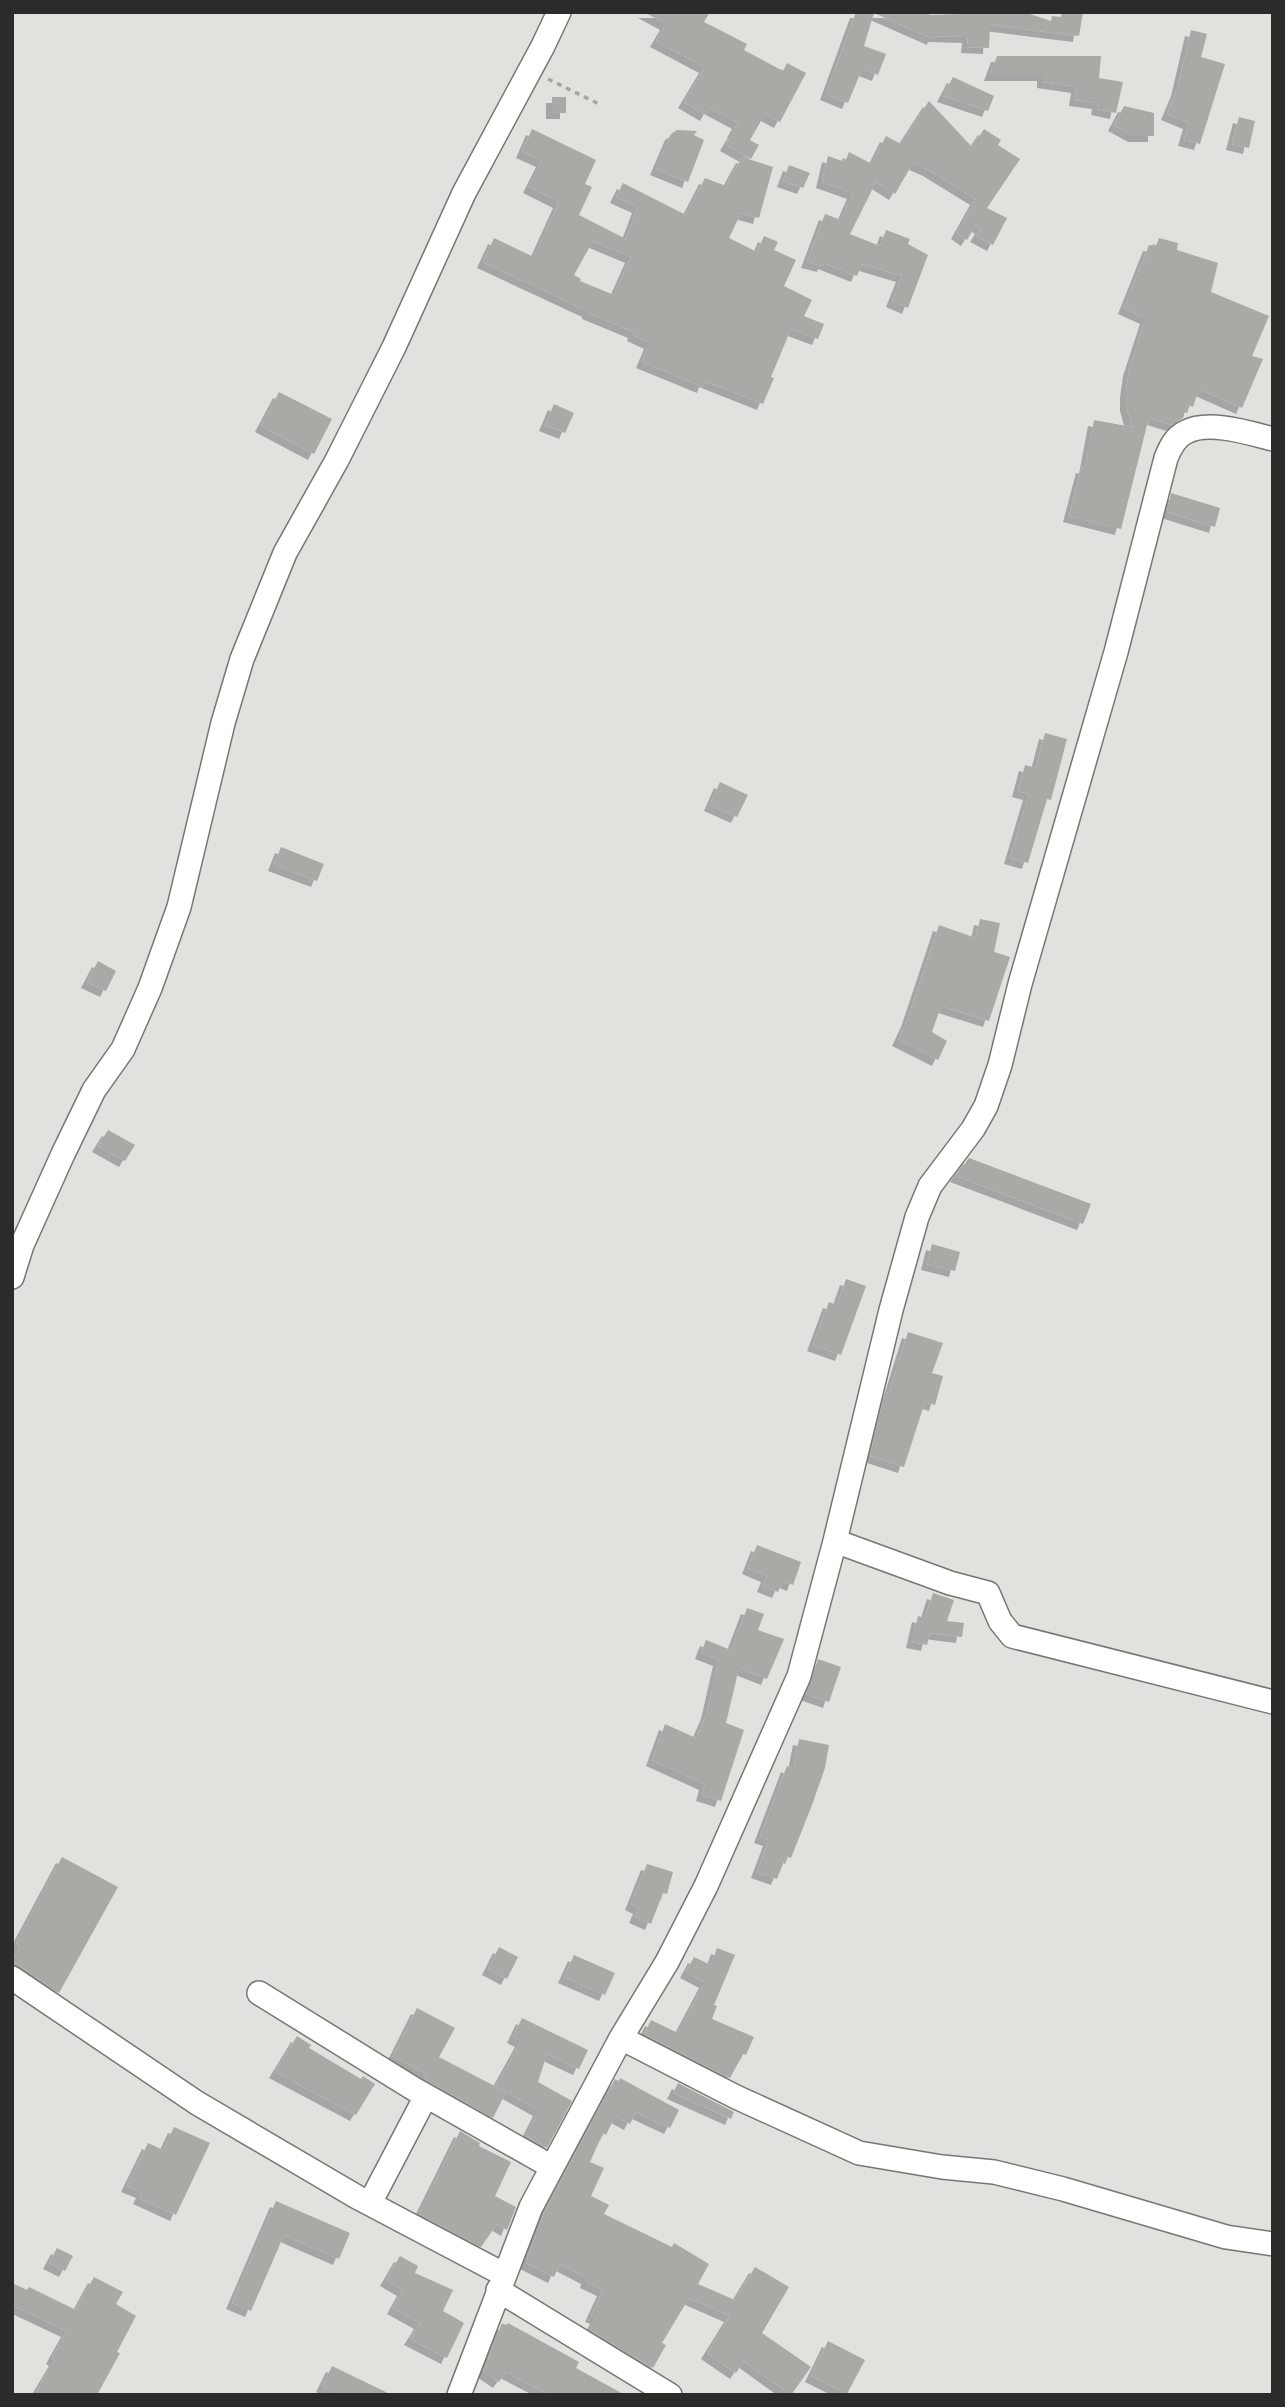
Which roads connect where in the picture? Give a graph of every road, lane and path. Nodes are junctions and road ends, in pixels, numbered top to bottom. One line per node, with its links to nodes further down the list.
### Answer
1 (559, 12): 2 (street)
2 (530, 70): 3 (path); 5 (street)
3 (601, 105)
4 (1273, 439): 6 (street)
5 (12, 1277)
6 (835, 1541): 7 (street); 10 (street)
7 (1273, 1702)
8 (12, 1978): 13 (street)
9 (258, 1993): 11 (street)
10 (621, 2038): 12 (street); 14 (street)
11 (426, 2096): 12 (street); 13 (street)
12 (552, 2168): 15 (street)
13 (370, 2203): 15 (street)
14 (1273, 2244)
15 (502, 2283): 16 (street); 17 (street)
16 (459, 2395)
17 (670, 2395)

